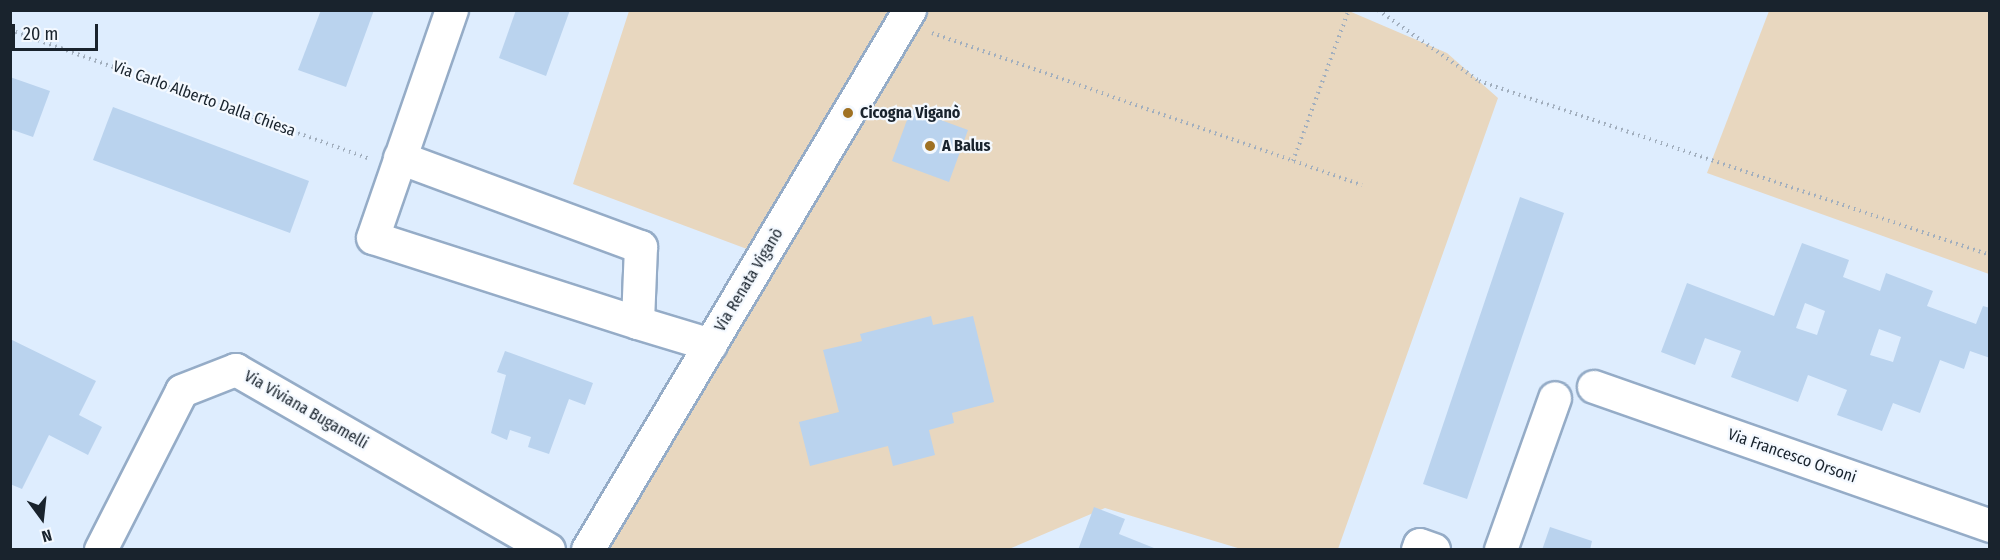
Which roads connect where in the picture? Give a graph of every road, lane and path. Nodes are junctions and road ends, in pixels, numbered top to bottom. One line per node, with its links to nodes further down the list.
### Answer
1 (452, 10): 7 (street)
2 (1349, 10): 6 (path)
3 (1378, 10): 9 (path)
4 (906, 16): 6 (path); 11 (street, Via Renata Viganò)
5 (10, 30): 7 (path, Via Carlo Alberto Dalla Chiesa)
6 (1293, 161): 8 (path)
7 (399, 164): 10 (street); 10 (street)
8 (1362, 185)
9 (1989, 255)
10 (638, 324): 11 (street)
11 (711, 345): 17 (street, Via Renata Viganò)
12 (1594, 387): 14 (street, Via Francesco Orsoni)
13 (1555, 398): 20 (street)
14 (1989, 526)
15 (101, 549): 16 (street, Via Viviana Bugamelli)
16 (549, 549)
17 (588, 549)
18 (1418, 549): 19 (street)
19 (1434, 549)
20 (1501, 549)

